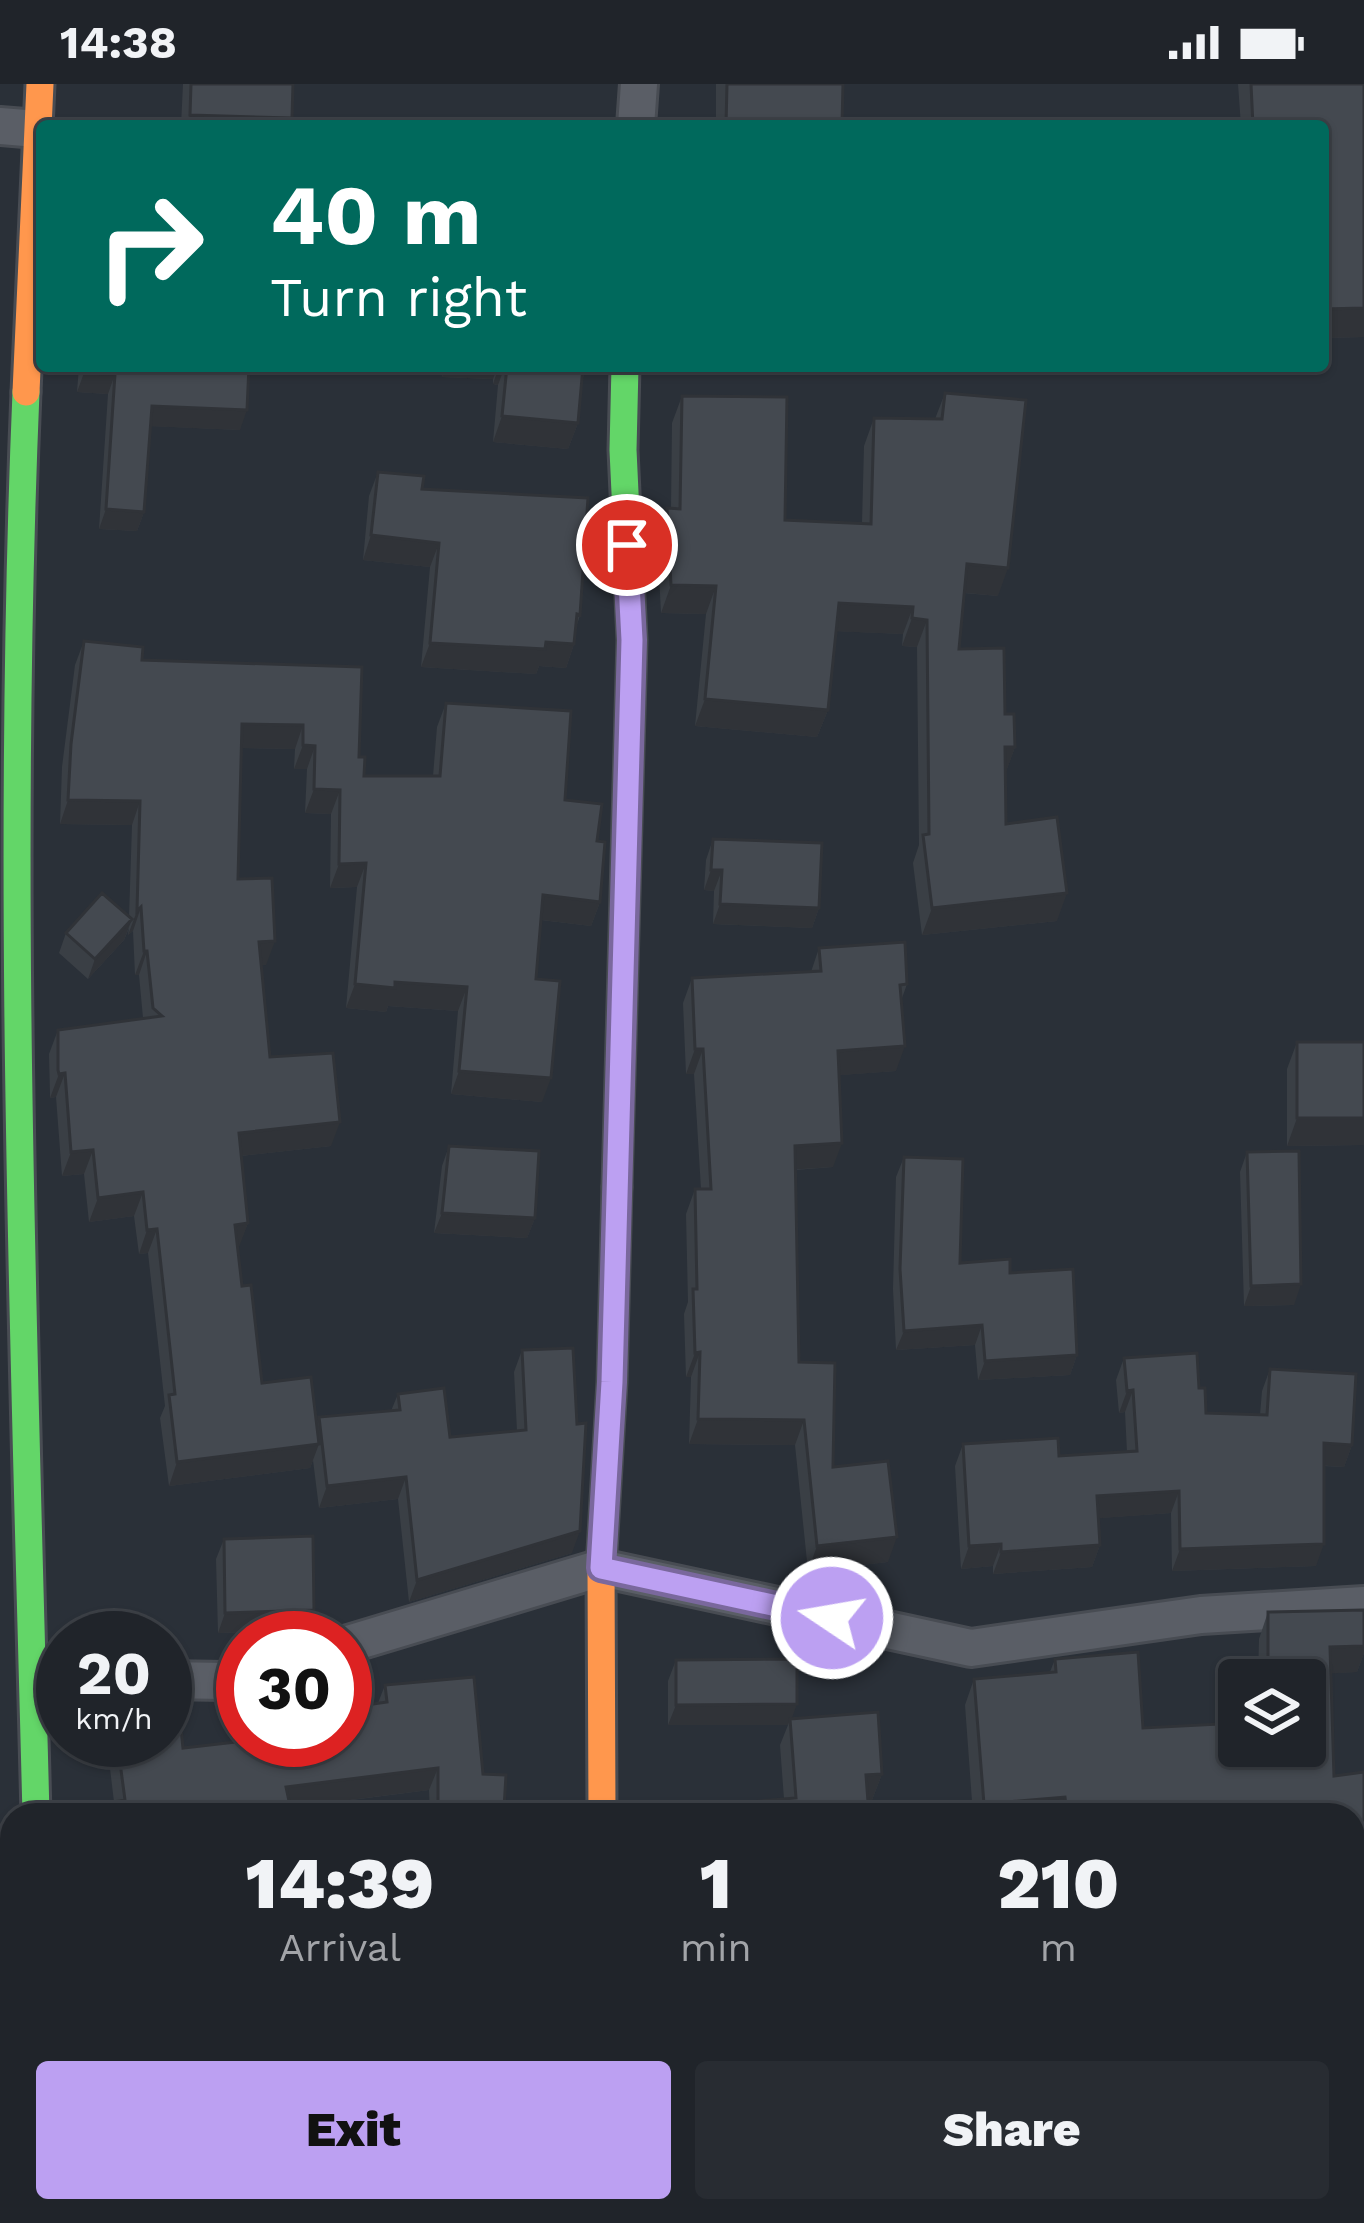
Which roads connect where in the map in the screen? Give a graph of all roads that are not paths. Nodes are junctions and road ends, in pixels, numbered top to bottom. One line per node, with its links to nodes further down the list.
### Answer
1 (40, 84): 3 (street)
2 (639, 84): 4 (street)
3 (38, 120)
4 (636, 120)
5 (0, 126): 6 (street)
6 (36, 129)
7 (36, 146): 9 (street)
8 (625, 372): 10 (street)
9 (9, 607): 12 (street)
10 (601, 1568): 11 (street); 13 (street); 16 (street)
11 (1364, 1605)
12 (44, 1611)
13 (372, 1637)
14 (40, 1767): 15 (street)
15 (37, 1803)
16 (602, 1803)

